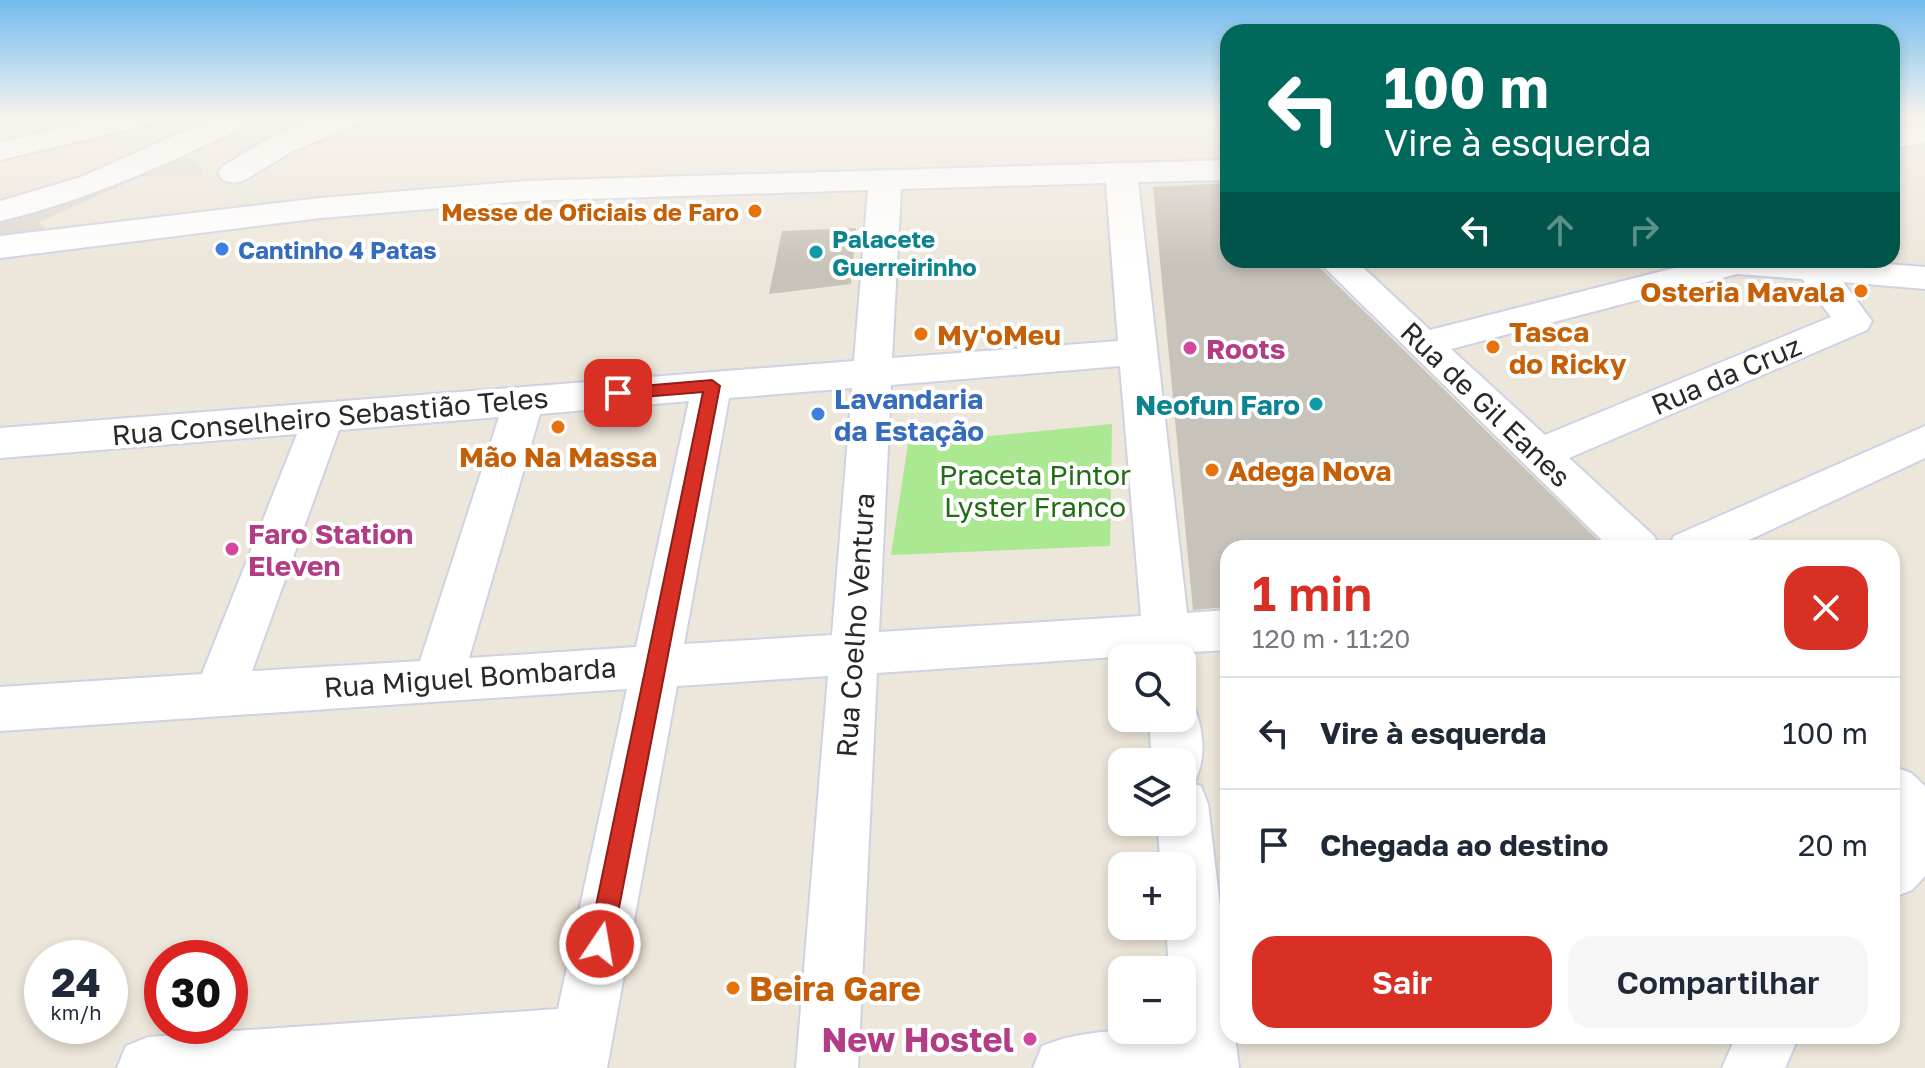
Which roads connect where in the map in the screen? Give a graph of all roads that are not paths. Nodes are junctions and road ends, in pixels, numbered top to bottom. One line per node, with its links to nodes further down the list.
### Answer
1 (130, 167): 8 (street)
2 (223, 167): 5 (street)
3 (244, 167): 5 (street)
4 (1220, 170): 6 (street)
5 (234, 173): 9 (street)
6 (1121, 174): 7 (street); 17 (street)
7 (885, 181): 9 (street); 18 (street, Rua Coelho Ventura)
8 (0, 211)
9 (207, 224): 10 (street)
10 (0, 247)
11 (1342, 268): 16 (street, Rua de Gil Eanes)
12 (1710, 268): 16 (street)
13 (1803, 268): 14 (street)
14 (1813, 269): 15 (street); 24 (street, Rua da Cruz)
15 (1925, 278)
16 (1423, 344): 24 (street, Rua de Gil Eanes)
17 (1138, 352): 18 (street, Rua Conselheiro Sebastião Teles); 28 (street)
18 (873, 373): 19 (street, Rua Conselheiro Sebastião Teles); 31 (street, Rua Coelho Ventura)
19 (712, 386): 20 (street, Rua Conselheiro Sebastião Teles); 32 (street)
20 (524, 401): 21 (street, Rua Conselheiro Sebastião Teles); 33 (street)
21 (324, 417): 23 (street, Rua Conselheiro Sebastião Teles); 34 (street)
22 (1925, 441): 26 (street)
23 (0, 443)
24 (1539, 454): 25 (street, Rua de Gil Eanes)
25 (1630, 540)
26 (1708, 540)
27 (1220, 632): 29 (street, Rua Miguel Bombarda)
28 (1167, 644)
29 (1175, 644)
30 (1108, 648): 31 (street, Rua Miguel Bombarda)
31 (853, 654): 32 (street, Rua Miguel Bombarda); 45 (street, Rua Coelho Ventura)
32 (658, 665): 33 (street, Rua Miguel Bombarda); 42 (street)
33 (438, 679): 34 (street, Rua Miguel Bombarda)
34 (219, 694): 35 (street, Rua Miguel Bombarda)
35 (0, 709)
36 (1900, 798): 37 (street)
37 (1925, 822)
38 (1185, 836): 43 (street)
39 (1925, 837): 40 (street)
40 (1900, 863)
41 (1765, 1044): 47 (street)
42 (578, 1053): 44 (street)
43 (1203, 1063): 46 (street)
44 (148, 1068)
45 (827, 1068)
46 (1064, 1068)
47 (1753, 1068)

